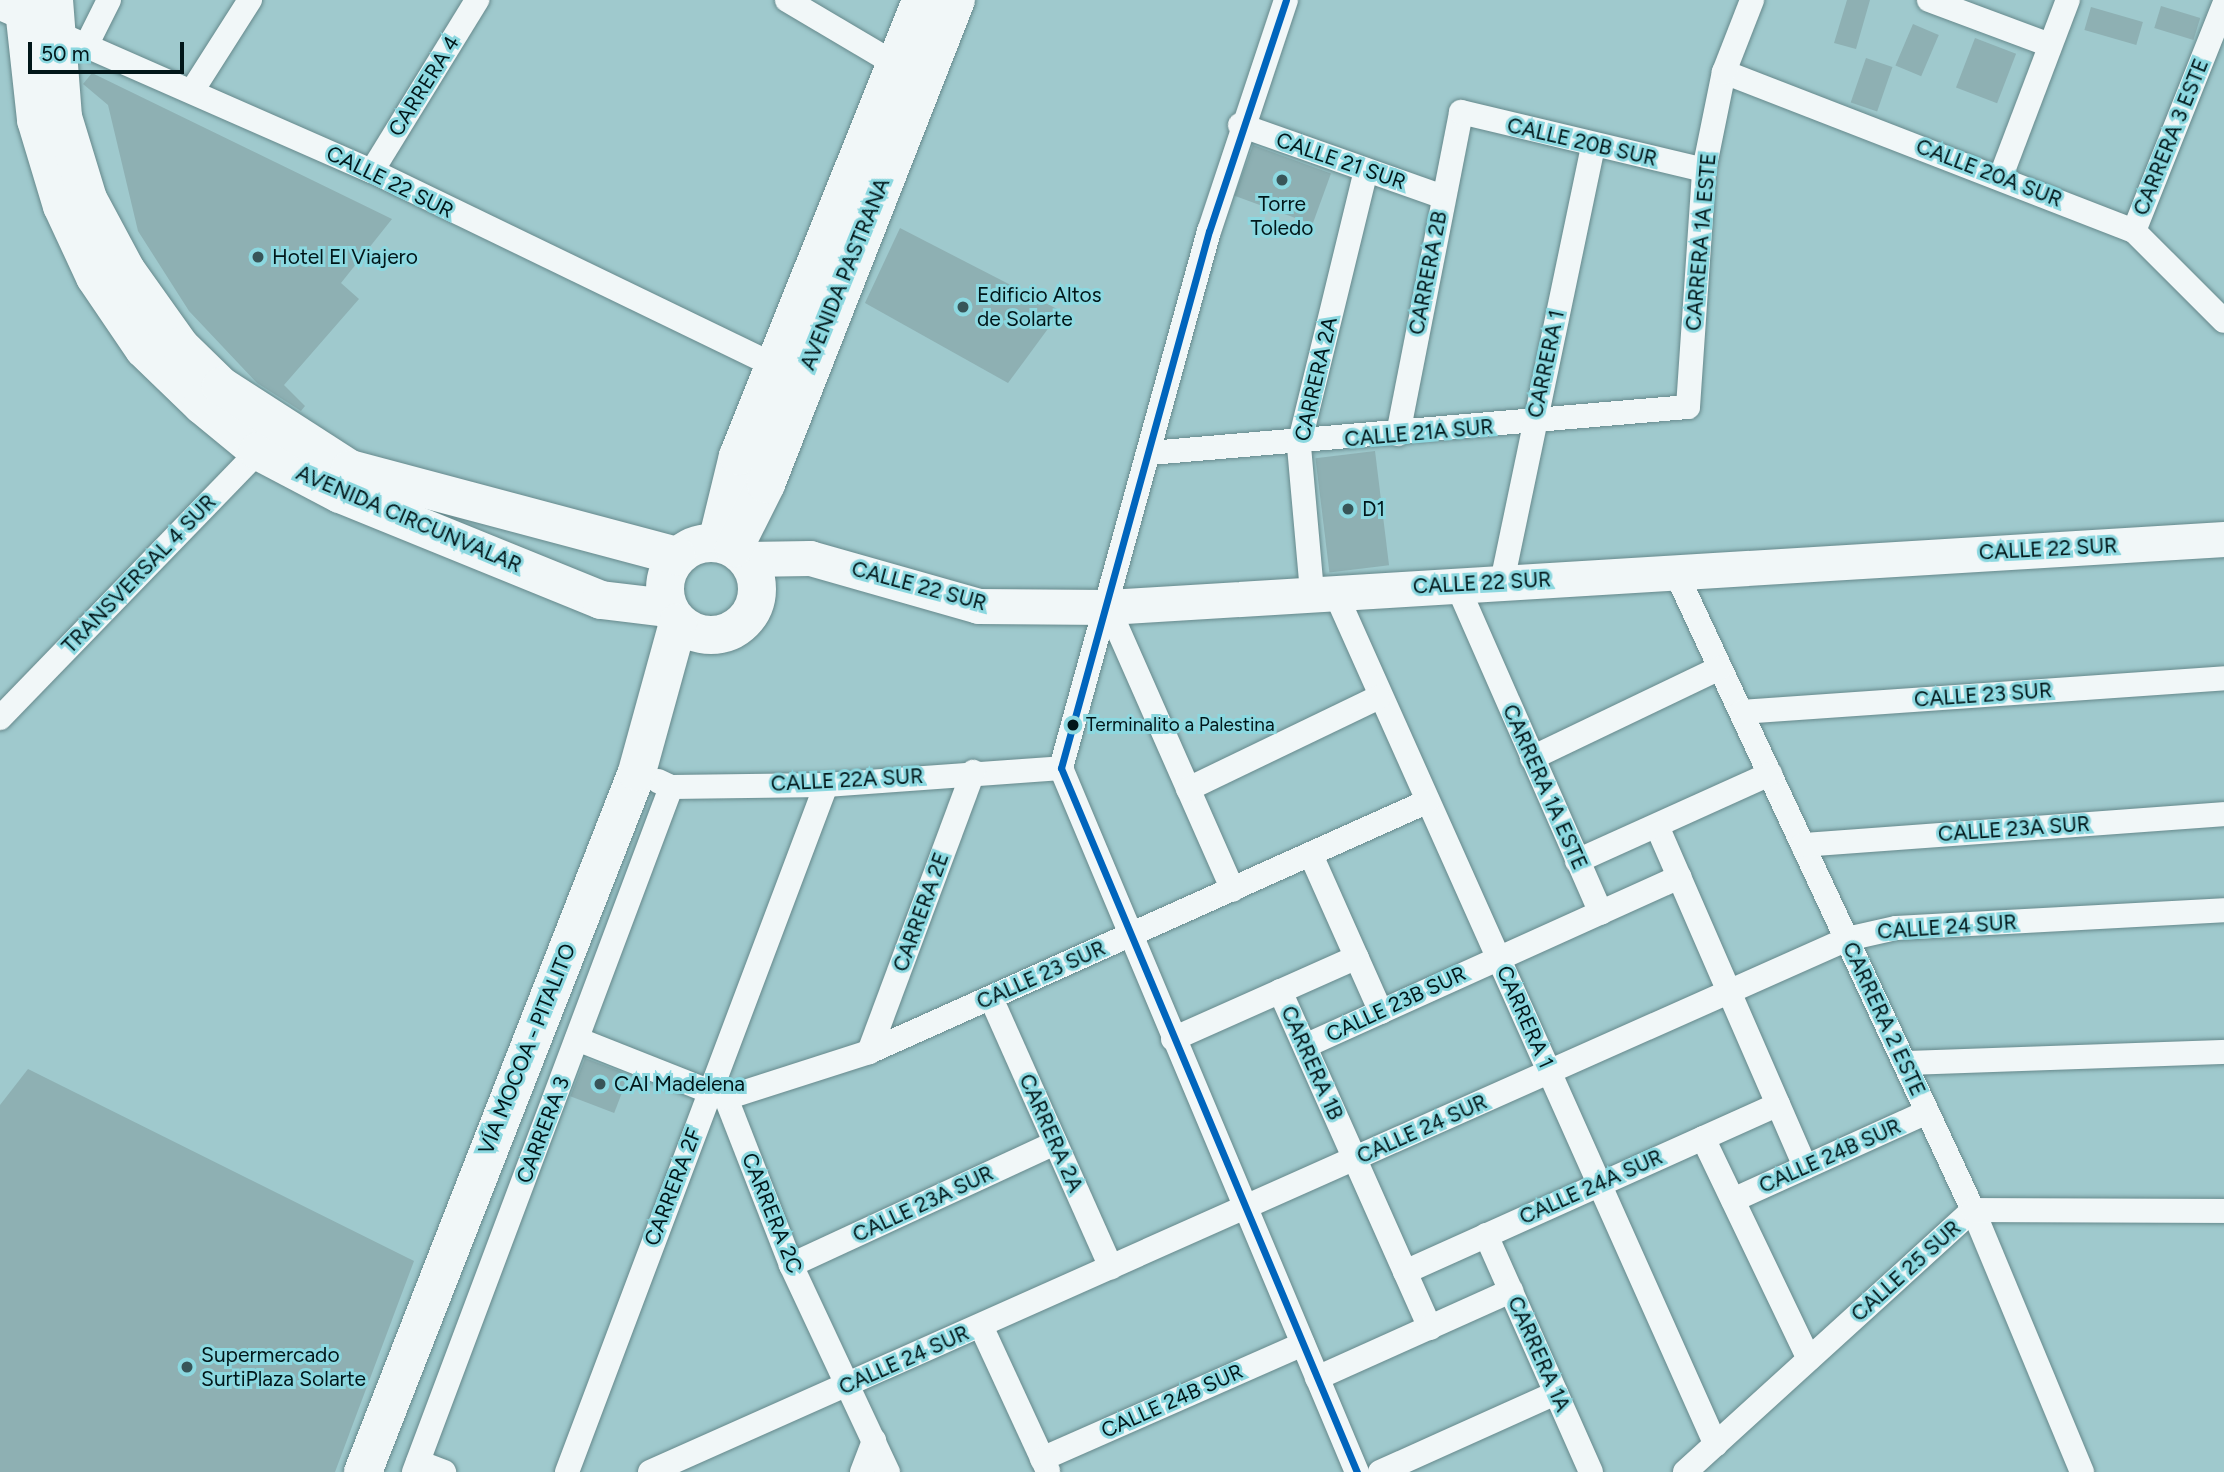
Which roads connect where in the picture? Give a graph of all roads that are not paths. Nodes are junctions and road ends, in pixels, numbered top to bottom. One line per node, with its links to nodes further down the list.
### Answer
1 (109, 0): 12 (street)
2 (250, 0): 16 (street)
3 (477, 0): 22 (street, CARRERA 4)
4 (787, 0): 15 (street)
5 (922, 0): 15 (main road, AVENIDA PASTRANA)
6 (956, 0): 15 (main road, AVENIDA PASTRANA)
7 (1286, 0): 18 (street)
8 (1752, 0): 14 (street, CARRERA 1A ESTE)
9 (1928, 0): 13 (street)
10 (2068, 0): 13 (street)
11 (2224, 5): 25 (street, CARRERA 3 ESTE)
12 (40, 17): 16 (street, CALLE 22 SUR); 31 (main road, AVENIDA CIRCUNVALAR)
13 (2050, 46): 23 (street)
14 (1724, 72): 21 (street, CARRERA 1A ESTE); 23 (street, CALLE 20A SUR)
15 (910, 73): 27 (main road, AVENIDA PASTRANA)
16 (192, 91): 22 (street, CALLE 22 SUR)
17 (1461, 113): 19 (street, CALLE 20B SUR); 24 (street, CARRERA 2B)
18 (1240, 125): 20 (street, CALLE 21 SUR); 33 (street)
19 (1593, 146): 21 (street, CALLE 20B SUR); 29 (street, CARRERA 1)
20 (1366, 170): 24 (street, CALLE 21 SUR); 32 (street, CARRERA 2A)
21 (1704, 170): 28 (street, CARRERA 1A ESTE)
22 (372, 171): 27 (street, CALLE 22 SUR)
23 (2001, 176): 25 (street, CALLE 20A SUR)
24 (1443, 197): 30 (street, CARRERA 2B)
25 (2134, 231): 26 (street, CALLE 20A SUR)
26 (2224, 321)
27 (789, 372): 36 (main road, AVENIDA PASTRANA)
28 (1688, 407): 29 (street, CALLE 21A SUR)
29 (1534, 423): 30 (street, CALLE 21A SUR); 38 (street, CARRERA 1)
30 (1398, 434): 32 (street, CALLE 21A SUR)
31 (268, 440): 35 (main road, AVENIDA CIRCUNVALAR); 42 (main road, AVENIDA CIRCUNVALAR); 47 (street, TRANSVERSAL 4 SUR)
32 (1298, 445): 33 (street, CALLE 21A SUR); 40 (street, CARRERA 2A)
33 (1150, 453): 41 (street)
34 (2224, 539): 37 (main road, CALLE 22 SUR)
35 (677, 556): 36 (main road); 42 (main road)
36 (738, 557): 41 (main road, CALLE 22 SUR); 42 (main road)
37 (1675, 572): 38 (main road, CALLE 22 SUR); 43 (street, CARRERA 2 ESTE)
38 (1502, 582): 39 (main road, CALLE 22 SUR)
39 (1457, 585): 40 (main road, CALLE 22 SUR); 48 (street, CARRERA 1A ESTE)
40 (1323, 591): 41 (main road, CALLE 22 SUR); 45 (street, CARRERA 1)
41 (1108, 607): 49 (street); 54 (street)
42 (682, 622): 52 (main road, VÍA MOCOA - PITALITO)
43 (1720, 668): 46 (street, CARRERA 2 ESTE); 48 (street)
44 (2224, 678): 46 (street, CALLE 23 SUR)
45 (1379, 697): 54 (street); 55 (street, CARRERA 1)
46 (1742, 712): 51 (street, CARRERA 2 ESTE)
47 (1, 715)
48 (1532, 758): 60 (street, CARRERA 1A ESTE)
49 (1061, 768): 50 (street, CALLE 22A SUR); 65 (street)
50 (973, 772): 53 (street, CALLE 22A SUR); 76 (street, CARRERA 2E)
51 (1770, 774): 57 (street); 58 (street, CARRERA 2 ESTE)
52 (654, 779): 53 (street, CALLE 22A SUR); 73 (street, CARRERA 3); 110 (main road, VÍA MOCOA - PITALITO)
53 (826, 785): 80 (street, CARRERA 2F)
54 (1188, 789): 62 (street)
55 (1426, 802): 59 (street, CALLE 23 SUR); 68 (street, CARRERA 1)
56 (2224, 814): 58 (street, CALLE 23A SUR)
57 (1657, 826): 60 (street); 61 (street)
58 (1803, 845): 66 (street, CARRERA 2 ESTE)
59 (1311, 855): 62 (street, CALLE 23 SUR); 67 (street)
60 (1577, 861): 64 (street, CARRERA 1A ESTE)
61 (1680, 877): 64 (street, CALLE 23B SUR); 70 (street)
62 (1233, 890): 65 (street, CALLE 23 SUR)
63 (2224, 910): 66 (street, CALLE 24 SUR)
64 (1601, 913): 68 (street, CALLE 23B SUR)
65 (1129, 936): 71 (street, CALLE 23 SUR); 74 (street)
66 (1847, 939): 70 (street, CALLE 24 SUR); 78 (street, CARRERA 2 ESTE)
67 (1356, 957): 69 (street); 72 (street)
68 (1498, 957): 72 (street, CALLE 23B SUR); 79 (street, CARRERA 1)
69 (1280, 991): 74 (street); 75 (street, CARRERA 1B)
70 (1730, 992): 79 (street, CALLE 24 SUR); 81 (street)
71 (991, 998): 76 (street, CALLE 23 SUR); 84 (street, CARRERA 2A)
72 (1381, 1012): 75 (street, CALLE 23B SUR)
73 (578, 1039): 80 (street); 108 (street, CARRERA 3)
74 (1173, 1039): 89 (street)
75 (1305, 1046): 85 (street, CARRERA 1B)
76 (869, 1052): 80 (street, CALLE 23 SUR)
77 (2224, 1052): 78 (street)
78 (1905, 1063): 82 (street, CARRERA 2 ESTE)
79 (1550, 1072): 85 (street, CALLE 24 SUR); 87 (street, CARRERA 1)
80 (718, 1094): 93 (street, CARRERA 2C); 112 (street, CARRERA 2F)
81 (1778, 1104): 83 (street, CALLE 24A SUR); 86 (street)
82 (1927, 1112): 86 (street, CALLE 24B SUR); 90 (street, CARRERA 2 ESTE)
83 (1703, 1138): 87 (street, CALLE 24A SUR); 88 (street)
84 (1055, 1143): 93 (street, CALLE 23A SUR); 94 (street, CARRERA 2A)
85 (1355, 1159): 89 (street, CALLE 24 SUR); 95 (street, CARRERA 1B)
86 (1805, 1167): 88 (street, CALLE 24B SUR)
87 (1598, 1183): 92 (street, CALLE 24A SUR); 106 (street, CARRERA 1)
88 (1733, 1200): 100 (street)
89 (1245, 1208): 94 (street, CALLE 24 SUR); 99 (street)
90 (1973, 1210): 91 (street, CALLE 25 SUR); 100 (street, CALLE 25 SUR); 109 (street, CARRERA 2 ESTE)
91 (2224, 1211)
92 (1486, 1236): 95 (street, CALLE 24A SUR); 96 (street, CARRERA 1A)
93 (791, 1265): 102 (street, CARRERA 2C)
94 (1111, 1268): 97 (street, CALLE 24 SUR)
95 (1405, 1272): 98 (street, CARRERA 1B)
96 (1511, 1291): 98 (street); 103 (street, CARRERA 1A)
97 (981, 1326): 102 (street, CALLE 24 SUR); 107 (street)
98 (1430, 1328): 101 (street)
99 (1303, 1344): 101 (street); 107 (street, CALLE 24B SUR)
100 (1809, 1359): 106 (street, CALLE 25 SUR)
101 (1317, 1378): 117 (street)
102 (849, 1384): 104 (street, CARRERA 2C); 105 (street, CALLE 24 SUR)
103 (1556, 1393): 118 (street); 119 (street, CARRERA 1A)
104 (874, 1440): 115 (street); 116 (street, CARRERA 2C)
105 (716, 1444): 113 (street, CALLE 24 SUR); 114 (street)
106 (1716, 1444): 120 (street, CALLE 25 SUR)
107 (1045, 1465)
108 (416, 1467): 111 (street)
109 (2079, 1471)
110 (363, 1472)
111 (443, 1472)
112 (567, 1472)
113 (650, 1472)
114 (705, 1472)
115 (862, 1472)
116 (888, 1472)
117 (1357, 1472)
118 (1380, 1472)
119 (1591, 1472)
120 (1685, 1472)

